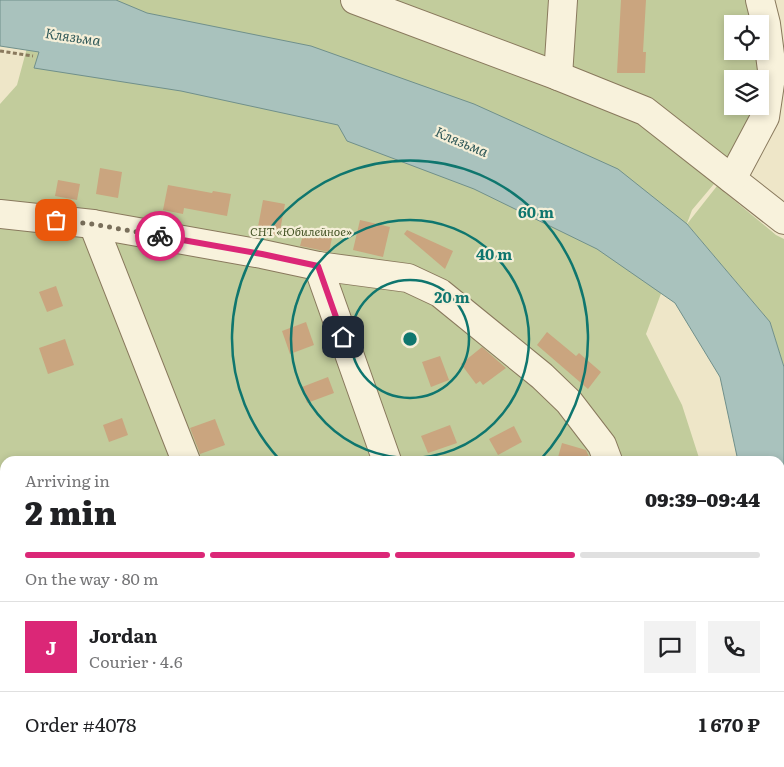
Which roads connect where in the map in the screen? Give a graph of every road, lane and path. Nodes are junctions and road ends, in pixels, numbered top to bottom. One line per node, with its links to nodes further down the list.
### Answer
1 (564, 0): 6 (street)
2 (760, 0): 7 (street)
3 (361, 1): 6 (street)
4 (0, 51): 5 (path)
5 (33, 56)
6 (558, 76): 7 (street)
7 (732, 179): 9 (street)
8 (0, 214): 10 (street)
9 (784, 220)
10 (92, 224): 11 (street); 12 (street)
11 (318, 266): 13 (street); 14 (street)
12 (184, 456)
13 (385, 456)
14 (606, 456)

